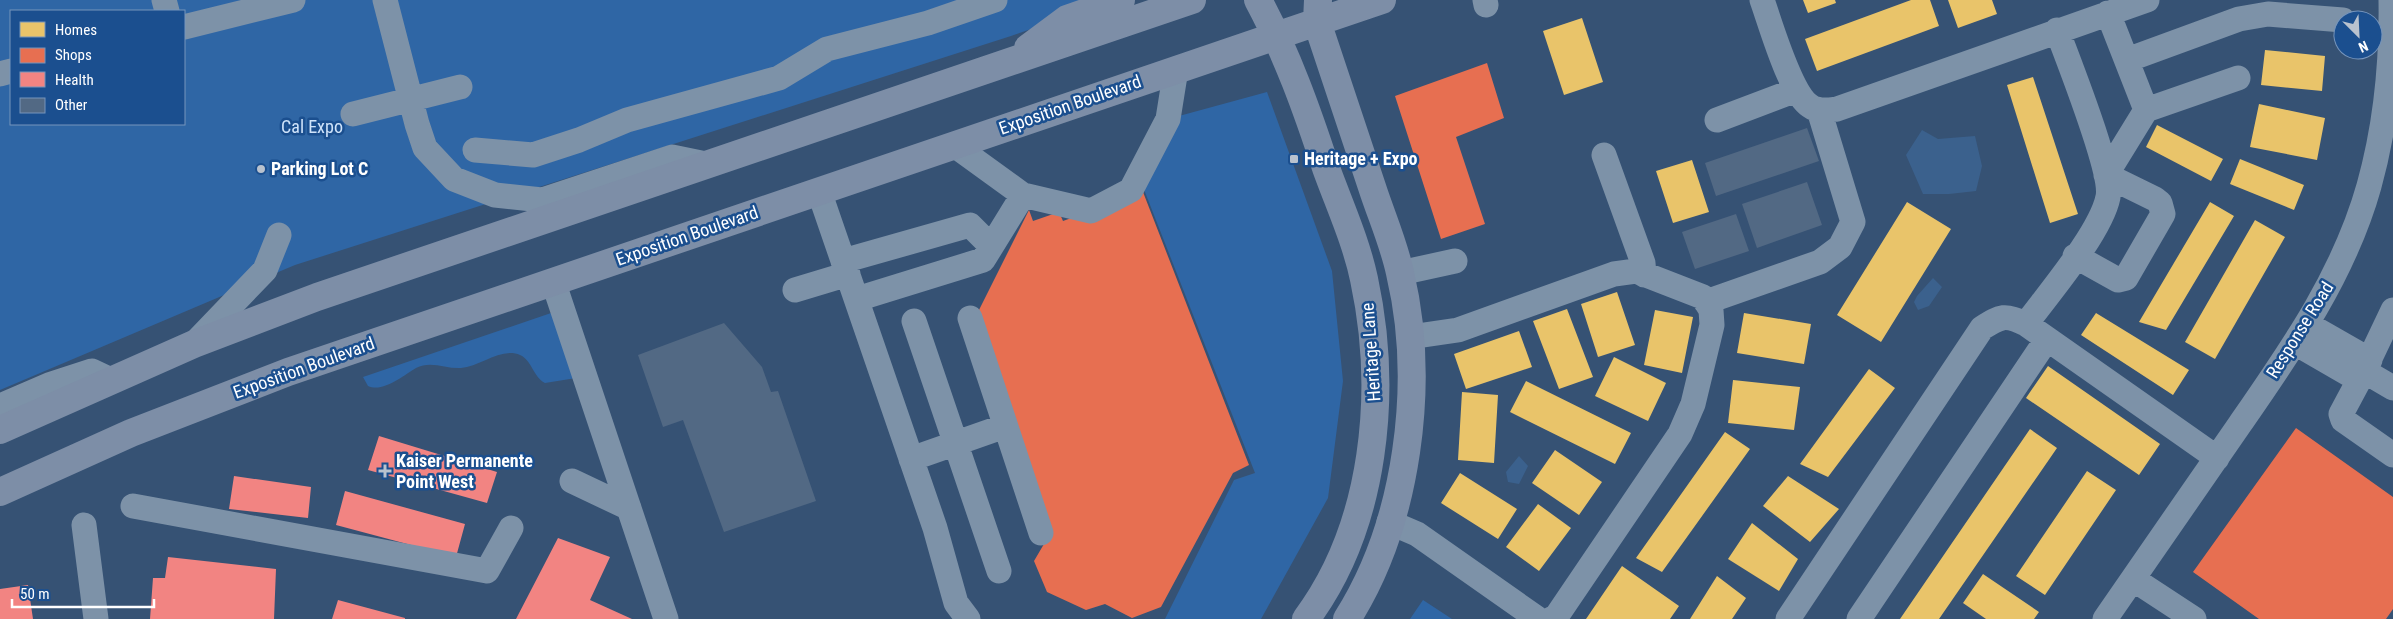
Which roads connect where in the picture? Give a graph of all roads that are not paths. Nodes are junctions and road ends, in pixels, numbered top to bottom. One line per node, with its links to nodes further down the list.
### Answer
1 (293, 0): 15 (street)
2 (384, 0): 25 (street)
3 (995, 0): 31 (street)
4 (1121, 0): 20 (main road)
5 (1192, 0): 20 (main road)
6 (1258, 0): 17 (main road, Heritage Lane)
7 (1382, 0): 11 (main road, Exposition Boulevard)
8 (1762, 0): 24 (street)
9 (2147, 0): 12 (street)
10 (2391, 0): 14 (street, Response Road)
11 (1318, 11): 17 (main road, Exposition Boulevard); 43 (main road, Heritage Lane)
12 (2108, 12): 16 (street); 19 (street)
13 (2333, 19): 19 (street)
14 (2383, 25)
15 (185, 28)
16 (2058, 30): 26 (street); 35 (street)
17 (1277, 35): 21 (main road, Exposition Boulevard); 81 (main road, Heritage Lane)
18 (2383, 48): 34 (street, Response Road)
19 (2127, 60): 27 (street)
20 (1010, 62): 33 (main road)
21 (1176, 69): 30 (main road, Exposition Boulevard); 37 (street)
22 (2238, 78): 27 (street)
23 (460, 86): 25 (street)
24 (1796, 90): 26 (street); 29 (street)
25 (410, 99): 28 (street); 33 (street)
26 (1819, 110): 48 (street)
27 (2146, 110): 35 (street)
28 (353, 114)
29 (1717, 120)
30 (954, 145): 36 (main road, Exposition Boulevard); 37 (street)
31 (475, 150)
32 (1604, 155): 44 (street)
33 (706, 164): 56 (main road)
34 (2384, 166): 53 (street, Response Road)
35 (2106, 175): 40 (street); 40 (street)
36 (820, 191): 42 (street); 45 (main road, Exposition Boulevard)
37 (1023, 195): 39 (street)
38 (279, 235): 56 (street)
39 (991, 246): 42 (street); 47 (street)
40 (2075, 256): 52 (street)
41 (1455, 261): 43 (street)
42 (846, 268): 46 (street); 47 (street)
43 (1400, 272): 54 (main road, Heritage Lane)
44 (1644, 275): 48 (street); 54 (street)
45 (553, 281): 68 (main road, Exposition Boulevard); 70 (street)
46 (794, 290)
47 (857, 299): 66 (street)
48 (1706, 302): 84 (street)
49 (2393, 310): 57 (street)
50 (970, 318): 61 (street)
51 (914, 321): 63 (street)
52 (2026, 324): 55 (street); 78 (street)
53 (2301, 333): 57 (street); 65 (street, Response Road)
54 (1410, 337): 71 (main road, Heritage Lane)
55 (2048, 339): 65 (street); 85 (street)
56 (194, 344): 58 (main road)
57 (2365, 371): 59 (street); 64 (street)
58 (111, 380): 60 (street); 62 (main road)
59 (2393, 388)
60 (0, 406)
61 (1005, 426): 63 (street); 74 (street)
62 (0, 430)
63 (955, 444): 66 (street); 75 (street)
64 (2393, 455)
65 (2216, 458): 76 (street, Response Road)
66 (912, 459): 77 (street)
67 (572, 480): 70 (street)
68 (0, 492)
69 (133, 506): 73 (street)
70 (629, 508): 80 (street)
71 (1389, 522): 82 (main road, Heritage Lane); 83 (street)
72 (84, 525): 79 (street)
73 (511, 528)
74 (1041, 533)
75 (999, 571)
76 (2133, 579): 86 (street, Response Road); 87 (street)
77 (955, 610)
78 (1799, 615)
79 (96, 619)
80 (666, 619)
81 (1306, 619)
82 (1347, 619)
83 (1538, 619)
84 (1551, 619)
85 (1859, 619)
86 (2105, 619)
87 (2194, 619)

